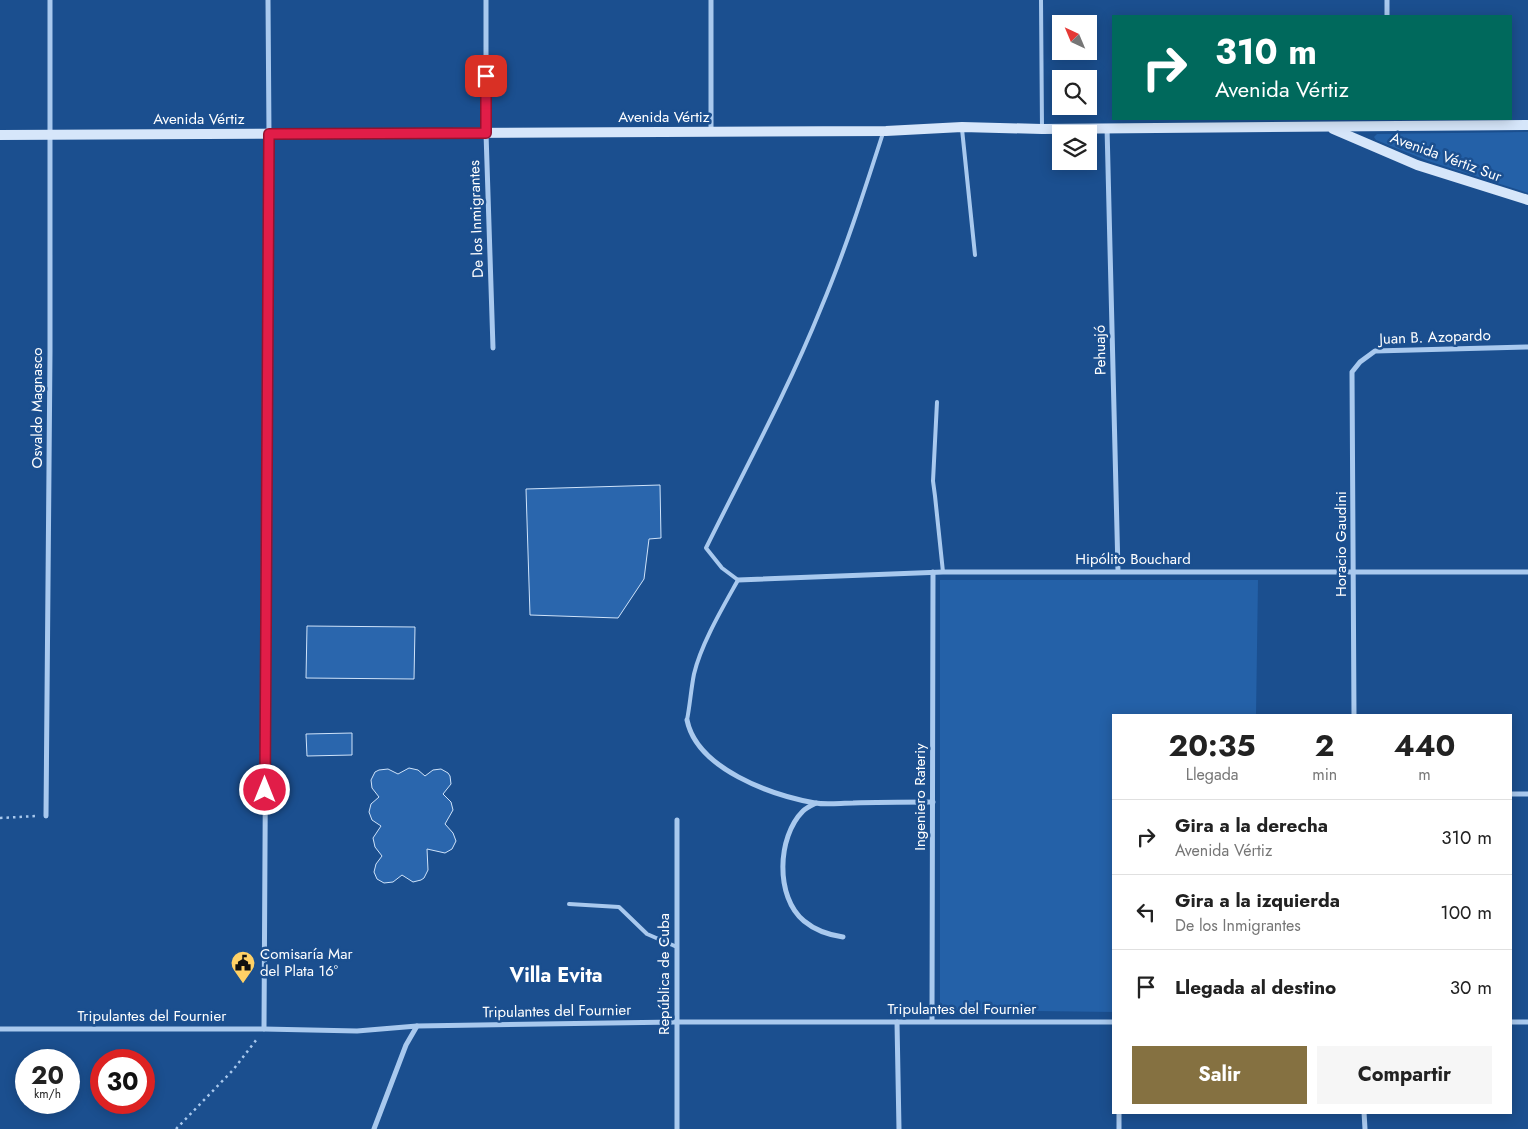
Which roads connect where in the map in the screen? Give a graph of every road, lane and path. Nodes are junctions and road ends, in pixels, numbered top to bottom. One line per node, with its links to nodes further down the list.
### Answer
1 (50, 0): 19 (street, Osvaldo Magnasco)
2 (268, 0): 17 (street)
3 (486, 0): 16 (street, De los Inmigrantes)
4 (711, 0): 15 (street)
5 (1041, 0): 13 (lane)
6 (1387, 0): 7 (street)
7 (1387, 15)
8 (1388, 122): 9 (street, Avenida Vértiz); 12 (street, Avenida Vértiz)
9 (1528, 125)
10 (962, 127): 13 (street, Avenida Vértiz); 14 (street, Avenida Vértiz); 21 (lane)
11 (1107, 127): 12 (street, Avenida Vértiz); 13 (street, Avenida Vértiz); 28 (street, Pehuajó)
12 (1328, 127): 20 (street, Avenida Vértiz Sur)
13 (1042, 129)
14 (883, 131): 15 (street, Avenida Vértiz); 31 (lane)
15 (711, 132): 16 (street, Avenida Vértiz)
16 (486, 133): 17 (street, Avenida Vértiz); 23 (street, De los Inmigrantes)
17 (269, 134): 19 (street, Avenida Vértiz); 52 (street)
18 (0, 135): 19 (street, Avenida Vértiz)
19 (50, 135): 38 (street, Osvaldo Magnasco)
20 (1528, 200)
21 (975, 255)
22 (1528, 347): 24 (street, Juan B. Azopardo)
23 (493, 348)
24 (1352, 372): 29 (street, Horacio Gaudini)
25 (936, 402): 27 (lane)
26 (933, 572): 27 (street, Hipólito Bouchard); 31 (street, Hipólito Bouchard); 36 (street, Ingeniero Rateriy)
27 (943, 572): 28 (street, Hipólito Bouchard)
28 (1118, 572): 29 (street, Hipólito Bouchard)
29 (1354, 572): 30 (street, Hipólito Bouchard); 32 (street, Horacio Gaudini)
30 (1528, 572)
31 (738, 580): 33 (lane)
32 (1354, 714)
33 (687, 720): 37 (street)
34 (1512, 794): 35 (street)
35 (1528, 794)
36 (933, 802): 37 (street); 44 (street, Ingeniero Rateriy)
37 (816, 803): 42 (street)
38 (46, 816): 39 (path)
39 (0, 818)
40 (677, 820): 43 (street, República de Cuba)
41 (569, 904): 43 (lane)
42 (843, 937)
43 (677, 947): 45 (street, República de Cuba)
44 (932, 1021): 46 (street, Tripulantes del Fournier); 47 (street, Tripulantes del Fournier)
45 (676, 1022): 46 (street, Tripulantes del Fournier); 50 (street, Tripulantes del Fournier); 57 (street, República de Cuba)
46 (897, 1022): 58 (street)
47 (1112, 1022)
48 (1512, 1022): 49 (street)
49 (1528, 1022)
50 (416, 1026): 52 (street, Tripulantes del Fournier); 56 (street)
51 (0, 1029): 52 (street, Tripulantes del Fournier)
52 (264, 1029): 55 (path)
53 (1119, 1114): 59 (street)
54 (1364, 1114): 60 (street)
55 (176, 1129)
56 (374, 1129)
57 (677, 1129)
58 (899, 1129)
59 (1119, 1129)
60 (1365, 1129)

